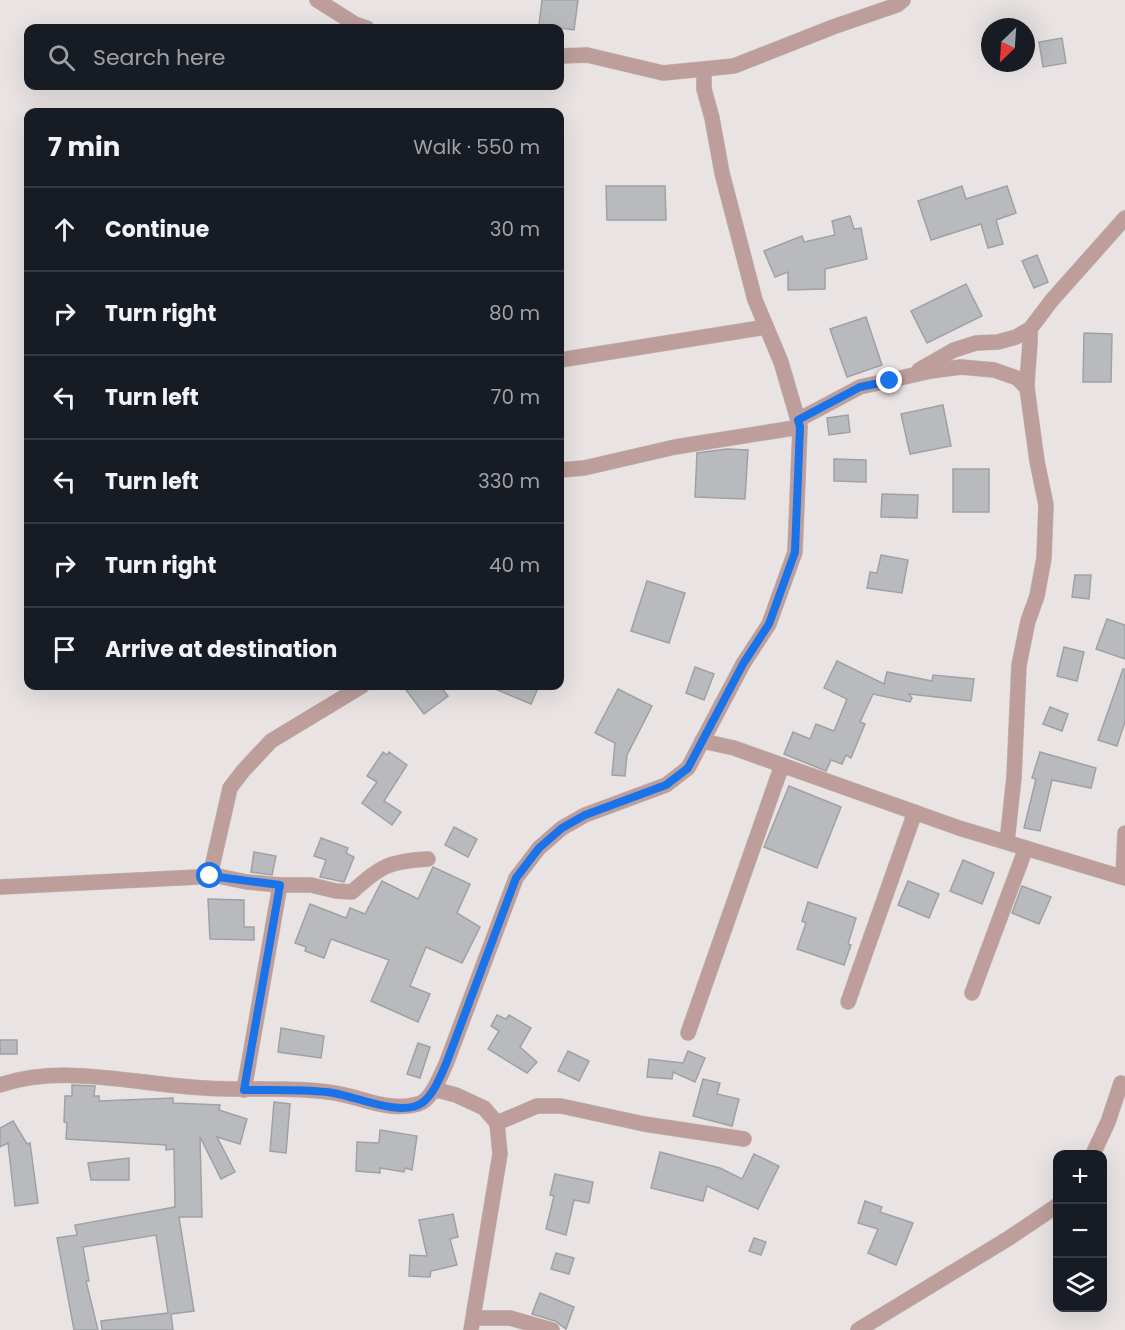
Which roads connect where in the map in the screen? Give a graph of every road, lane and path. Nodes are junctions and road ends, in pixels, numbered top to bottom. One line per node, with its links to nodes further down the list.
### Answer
1 (317, 0): 3 (street)
2 (903, 0): 5 (street)
3 (355, 24)
4 (564, 56): 5 (street)
5 (704, 70): 7 (street)
6 (1125, 218): 8 (street)
7 (766, 327): 9 (street); 12 (street)
8 (1030, 329): 10 (street); 11 (street)
9 (564, 359)
10 (911, 376): 11 (street); 12 (street)
11 (1027, 388): 19 (street)
12 (799, 424): 13 (street); 15 (street)
13 (564, 470)
14 (355, 690): 22 (street)
15 (702, 741): 16 (street); 32 (street)
16 (782, 765): 17 (street); 28 (street)
17 (915, 812): 19 (street); 27 (street)
18 (1125, 832): 23 (street)
19 (1007, 842): 20 (street)
20 (1026, 848): 23 (street); 26 (street)
21 (428, 859): 24 (street)
22 (210, 876): 24 (street); 25 (street)
23 (1124, 877)
24 (280, 885): 31 (street)
25 (0, 887)
26 (972, 993)
27 (848, 1002)
28 (688, 1033)
29 (1121, 1083): 35 (street)
30 (0, 1085): 31 (street)
31 (244, 1090): 32 (street)
32 (433, 1091): 33 (street)
33 (497, 1123): 34 (street); 37 (street)
34 (744, 1139)
35 (1095, 1150)
36 (1053, 1208): 39 (street)
37 (473, 1324): 38 (street)
38 (552, 1330)
39 (858, 1330)

